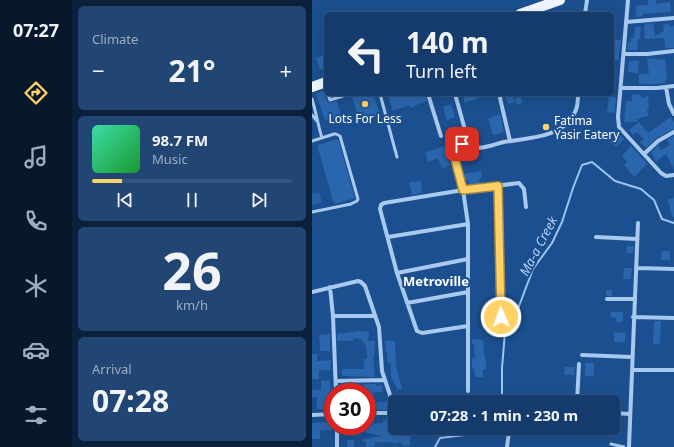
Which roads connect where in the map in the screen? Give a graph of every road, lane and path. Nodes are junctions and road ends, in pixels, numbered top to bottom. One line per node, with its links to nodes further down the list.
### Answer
1 (560, 0): 4 (main road)
2 (587, 0): 6 (street)
3 (628, 0): 8 (street)
4 (542, 10): 5 (main road)
5 (531, 12)
6 (586, 12)
7 (674, 18): 8 (street)
8 (626, 22): 10 (street)
9 (674, 51): 10 (street)
10 (624, 54): 15 (street)
11 (324, 84): 13 (main road)
12 (674, 86): 14 (street)
13 (312, 87)
14 (666, 87): 15 (street); 24 (street)
15 (621, 88): 33 (street)
16 (329, 96): 17 (lane)
17 (343, 96)
18 (381, 96): 34 (lane)
19 (429, 96): 28 (street)
20 (456, 96): 29 (street)
21 (500, 96): 32 (street)
22 (578, 96): 32 (street)
23 (312, 99): 26 (lane)
24 (674, 114)
25 (312, 115): 26 (lane)
26 (317, 121): 30 (lane)
27 (674, 132): 33 (street)
28 (441, 136)
29 (467, 137): 32 (street); 37 (street)
30 (322, 138): 31 (lane); 39 (lane)
31 (312, 141)
32 (510, 141)
33 (644, 154): 35 (street)
34 (397, 157)
35 (674, 175)
36 (498, 186): 37 (street); 38 (street); 57 (street)
37 (463, 190): 41 (street); 43 (street)
38 (526, 207)
39 (312, 212)
40 (638, 223): 44 (street)
41 (468, 224): 43 (street); 45 (street)
42 (596, 237): 44 (street)
43 (388, 238): 48 (street)
44 (637, 239): 46 (street)
45 (468, 259): 48 (street); 51 (street)
46 (636, 268): 47 (street); 53 (street)
47 (674, 269)
48 (397, 273): 54 (street)
49 (330, 287): 50 (street); 55 (street); 56 (street)
50 (312, 292)
51 (468, 292): 54 (street); 60 (street)
52 (607, 299): 53 (street)
53 (634, 299): 58 (street)
54 (407, 303): 60 (street)
55 (333, 316): 56 (street); 67 (street)
56 (375, 316): 66 (street)
57 (501, 317)
58 (633, 317): 59 (street); 62 (street)
59 (674, 318)
60 (468, 326): 68 (street)
61 (582, 355): 62 (street)
62 (632, 357): 64 (street)
63 (579, 364): 69 (street)
64 (632, 370): 65 (street); 73 (street)
65 (674, 370)
66 (384, 380): 67 (street); 70 (street)
67 (336, 381)
68 (468, 391)
69 (577, 395)
70 (376, 413)
71 (620, 413): 73 (street)
72 (324, 414): 74 (street)
73 (630, 414): 81 (street)
74 (312, 415)
75 (337, 435): 78 (street)
76 (509, 435): 79 (street)
77 (611, 444): 80 (lane)
78 (338, 447)
79 (507, 447)
80 (624, 447)
81 (629, 447)

